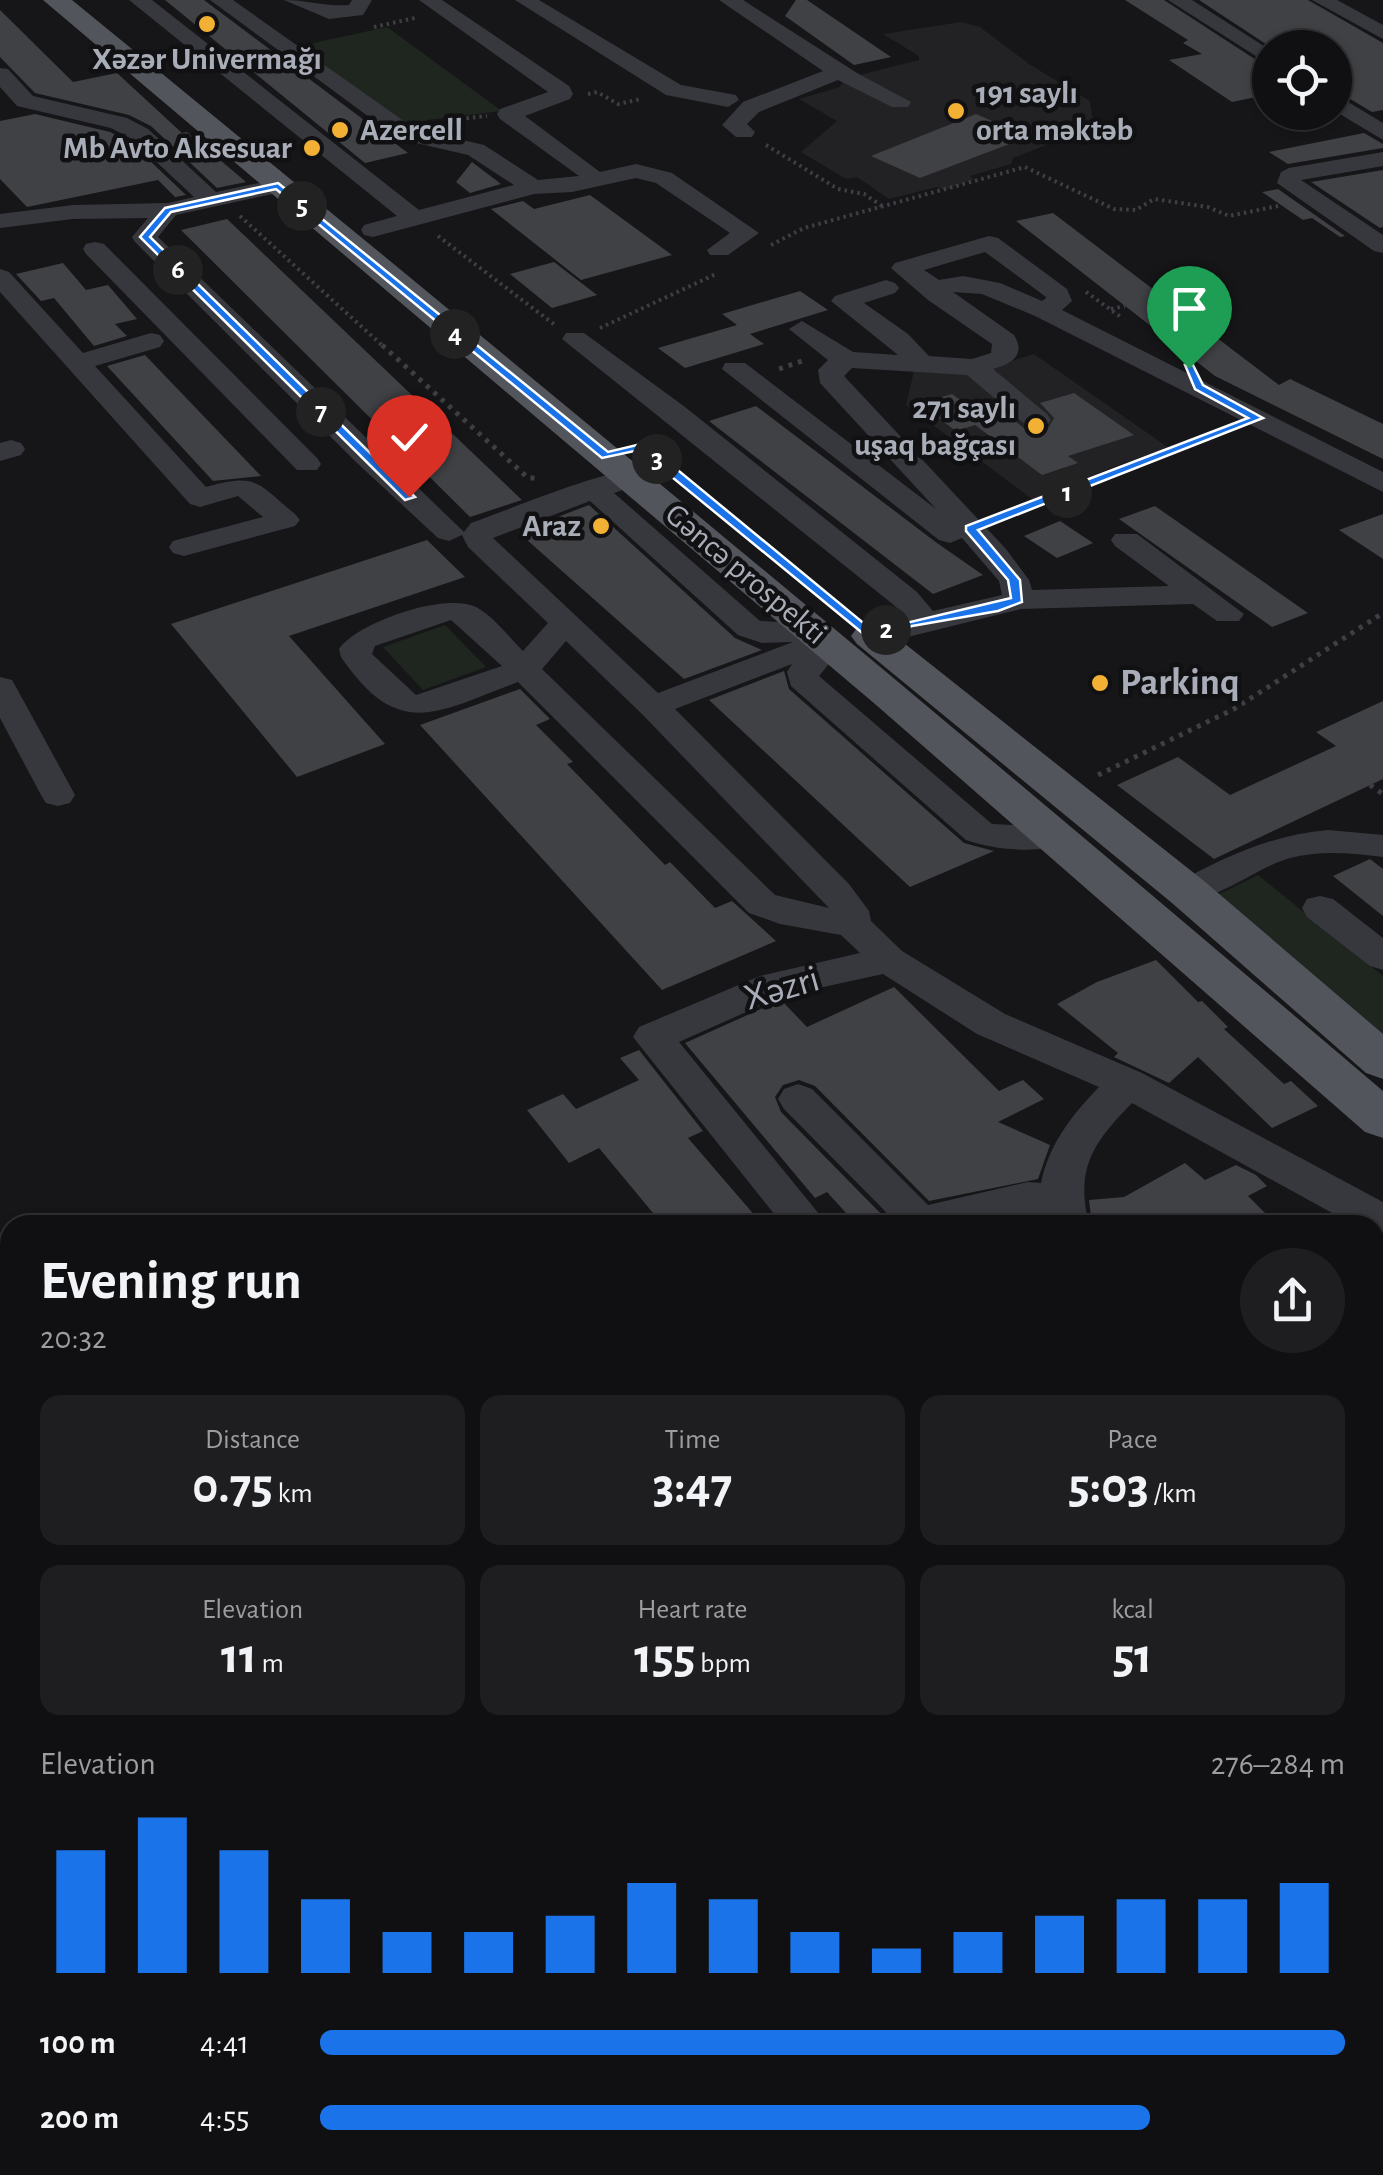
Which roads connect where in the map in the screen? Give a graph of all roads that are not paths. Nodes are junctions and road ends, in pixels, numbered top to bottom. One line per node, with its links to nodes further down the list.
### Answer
1 (56, 0): 25 (main road, Gəncə prospekti)
2 (88, 0): 31 (main road, Gəncə prospekti)
3 (139, 0): 22 (street)
4 (220, 0): 21 (street)
5 (294, 0): 6 (street)
6 (362, 0)
7 (429, 0): 24 (street)
8 (730, 0): 14 (street)
9 (1178, 0): 13 (street)
10 (1322, 0): 12 (street)
11 (527, 9): 16 (street)
12 (1383, 33)
13 (1252, 48)
14 (840, 72): 17 (street); 19 (street)
15 (0, 74): 27 (street)
16 (728, 100)
17 (900, 102)
18 (1352, 113): 20 (street)
19 (744, 132)
20 (1383, 133)
21 (406, 134): 22 (street); 26 (street)
22 (332, 152): 29 (street)
23 (1383, 159): 32 (street)
24 (588, 172)
25 (278, 186): 27 (street); 49 (main road, Gəncə prospekti)
26 (533, 188): 29 (street); 34 (street)
27 (216, 200): 28 (street)
28 (168, 210): 30 (street); 53 (street)
29 (414, 218): 31 (street)
30 (0, 221)
31 (373, 230): 49 (main road, Gəncə prospekti)
32 (1383, 246)
33 (95, 249): 48 (street)
34 (719, 250)
35 (886, 288): 44 (street)
36 (4, 289): 43 (street)
37 (936, 290): 38 (street); 38 (street); 45 (street)
38 (1044, 311): 51 (street)
39 (802, 329): 42 (street)
40 (575, 340): 60 (street)
41 (151, 341): 43 (street)
42 (839, 355): 44 (street); 56 (street)
43 (76, 363): 52 (street)
44 (922, 366): 45 (street)
45 (974, 367): 47 (street)
46 (742, 374): 56 (street)
47 (1037, 420)
48 (307, 464)
49 (618, 467): 61 (street); 62 (main road, Gəncə prospekti); 63 (main road, Gəncə prospekti)
50 (277, 473): 52 (street)
51 (1383, 483)
52 (243, 486): 55 (street)
53 (449, 532)
54 (1126, 540): 57 (street)
55 (184, 547)
56 (994, 555): 58 (street)
57 (1200, 594): 58 (street); 59 (street)
58 (1018, 600): 60 (street)
59 (1228, 614)
60 (924, 620): 62 (street)
61 (565, 622): 65 (street); 70 (street)
62 (871, 636): 68 (main road, Gəncə prospekti)
63 (824, 639): 65 (street); 74 (main road, Gəncə prospekti)
64 (0, 686): 66 (street)
65 (653, 706): 70 (street)
66 (58, 795)
67 (1383, 846): 68 (street)
68 (1188, 892): 74 (main road, Gəncə prospekti)
69 (1320, 908): 71 (street)
70 (852, 925): 72 (street)
71 (1383, 957)
72 (889, 960): 73 (street); 77 (street, Xəzri)
73 (1128, 1082): 76 (street); 80 (street)
74 (1379, 1096)
75 (798, 1099): 78 (street)
76 (1064, 1212): 79 (street)
77 (799, 1215)
78 (910, 1215)
79 (954, 1215)
80 (1372, 1215)

